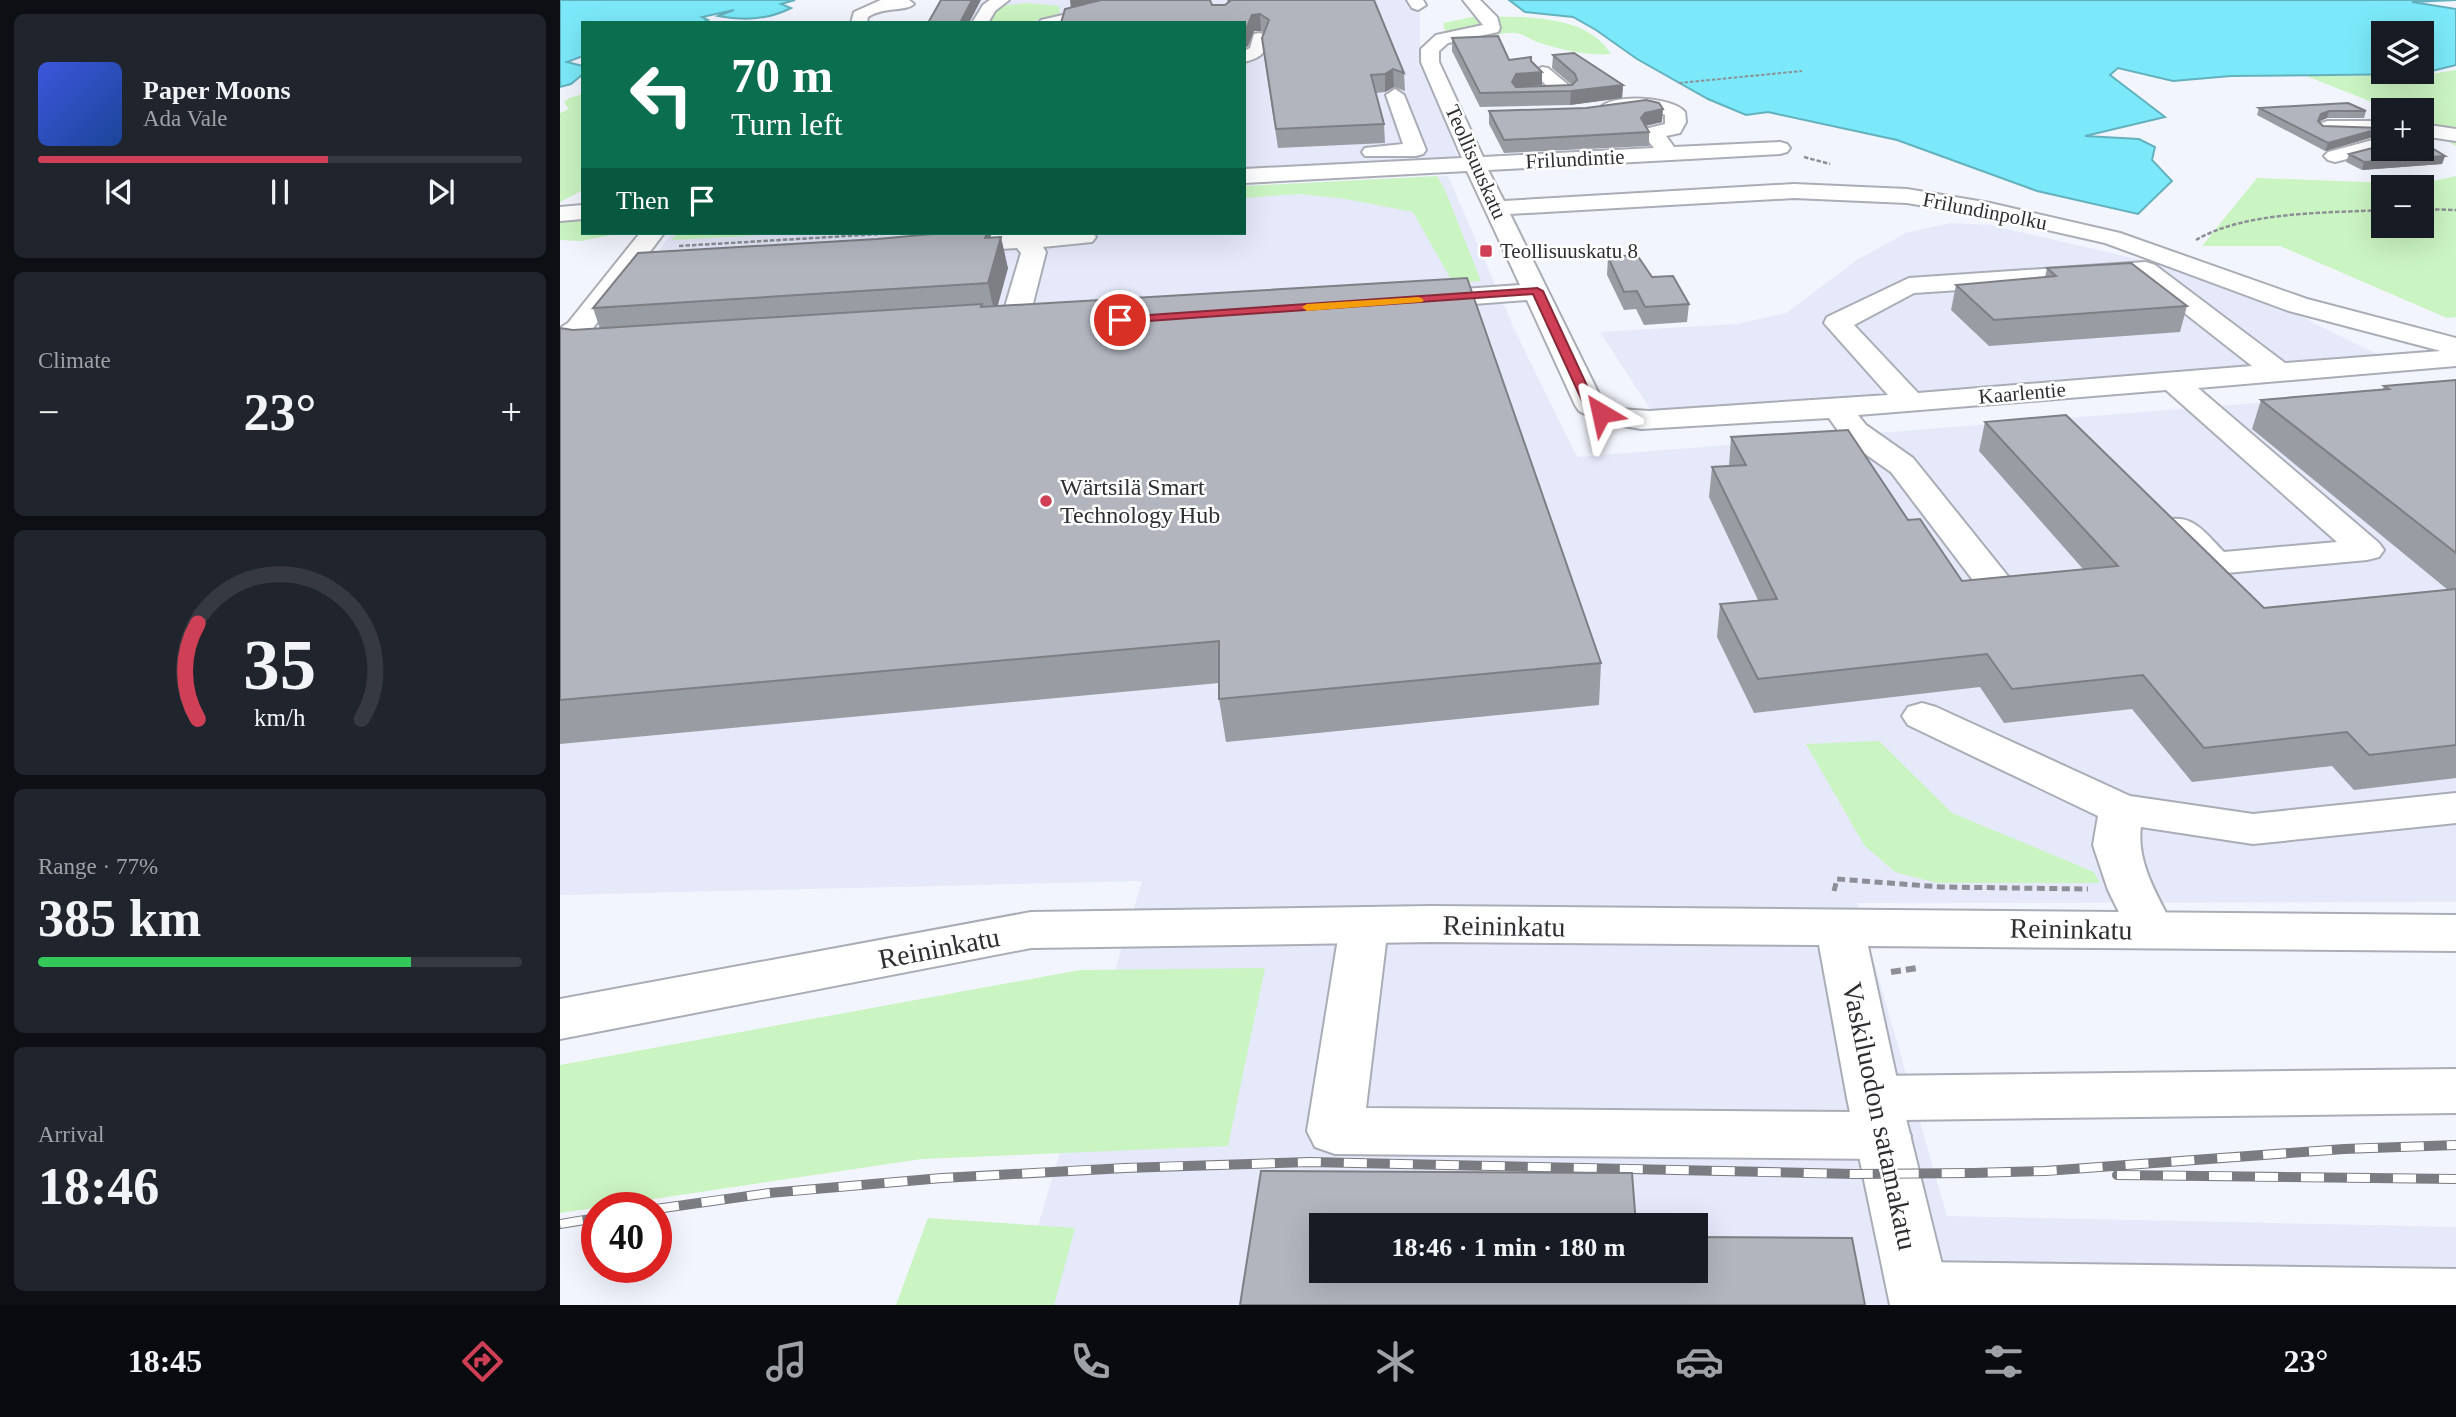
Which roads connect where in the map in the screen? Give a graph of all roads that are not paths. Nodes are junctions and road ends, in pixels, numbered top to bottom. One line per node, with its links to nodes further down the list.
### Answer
1 (1001, 0): 9 (street)
2 (1167, 0): 6 (street)
3 (1471, 0): 16 (street, Teollisuuskatu)
4 (1062, 1): 6 (street)
5 (913, 2): 7 (street); 8 (street)
6 (1075, 15): 10 (street)
7 (859, 21)
8 (906, 21)
9 (982, 21)
10 (1054, 21)
11 (1260, 38): 12 (street)
12 (1246, 56)
13 (1542, 72): 14 (street)
14 (1509, 76)
15 (1395, 95): 29 (street)
16 (1454, 105): 18 (street); 24 (street, Teollisuuskatu)
17 (1586, 112): 21 (street)
18 (1481, 116)
19 (2328, 127): 20 (street)
20 (2371, 127)
21 (1652, 132): 22 (street); 27 (street)
22 (1627, 134)
23 (1493, 140): 24 (street)
24 (1465, 142): 30 (street, Teollisuuskatu)
25 (2371, 146): 28 (street)
26 (1780, 148): 27 (street, Frilundintie)
27 (1669, 154): 30 (street, Frilundintie)
28 (2335, 156)
29 (1246, 158)
30 (1475, 164): 31 (street, Frilundintie); 32 (street, Teollisuuskatu)
31 (1246, 176)
32 (1496, 208): 39 (street, Teollisuuskatu); 45 (street, Frilundinpolku)
33 (581, 212): 34 (street)
34 (560, 214)
35 (1023, 237): 36 (street); 38 (street); 42 (street)
36 (1084, 237)
37 (662, 239): 44 (street)
38 (922, 247)
39 (1537, 291): 40 (street); 53 (street, Teollisuuskatu)
40 (1399, 301)
41 (1041, 325): 42 (street)
42 (1013, 327): 43 (street)
43 (984, 329)
44 (560, 340)
45 (2456, 346)
46 (560, 348): 47 (street)
47 (586, 354)
48 (2456, 358): 49 (street, Kaarlentie)
49 (2277, 372): 50 (street, Kaarlentie); 52 (street)
50 (2173, 381): 51 (street, Kaarlentie); 56 (street)
51 (2039, 392): 52 (street, Kaarlentie); 55 (street)
52 (1910, 402): 54 (street, Kaarlentie)
53 (1590, 405): 54 (street, Kaarlentie)
54 (1837, 408): 57 (street)
55 (2073, 423)
56 (2159, 507)
57 (1998, 588)
58 (1922, 716): 60 (street)
59 (2456, 808): 60 (street)
60 (2122, 809): 62 (street)
61 (1364, 926): 64 (street, Reininkatu); 65 (street, Reininkatu); 67 (street)
62 (2151, 930): 63 (street, Reininkatu); 64 (street, Reininkatu)
63 (2456, 933)
64 (1844, 950): 67 (street, Vaskiluodon satamakatu)
65 (560, 1019)
66 (2456, 1091): 67 (street)
67 (1879, 1117): 68 (street, Vaskiluodon satamakatu)
68 (1920, 1298): 69 (street)
69 (2427, 1300)

